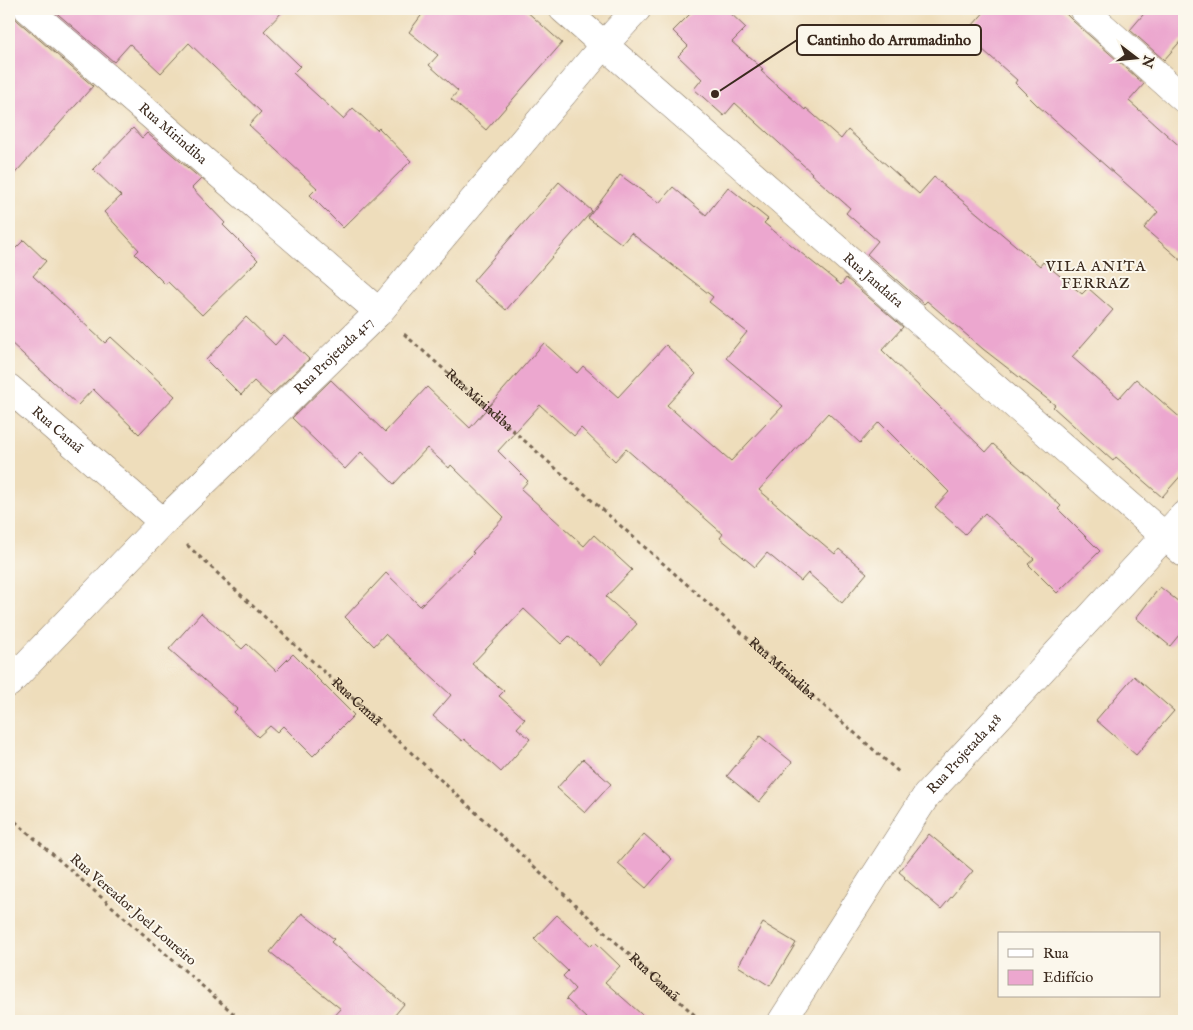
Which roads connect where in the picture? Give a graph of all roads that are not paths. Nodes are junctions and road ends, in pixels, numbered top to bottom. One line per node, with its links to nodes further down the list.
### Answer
1 (28, 9): 7 (street, Rua Mirindiba)
2 (563, 9): 5 (street, Rua Jandaíra)
3 (637, 9): 5 (street, Rua Projetada 417)
4 (1083, 9): 6 (street)
5 (604, 44): 7 (street, Rua Projetada 417); 11 (street, Rua Jandaíra)
6 (1184, 98)
7 (379, 312): 10 (street, Rua Projetada 417)
8 (9, 388): 10 (street, Rua Canaã)
9 (1184, 515): 11 (street, Rua Projetada 418)
10 (163, 522): 12 (street, Rua Projetada 417)
11 (1174, 545): 13 (street, Rua Projetada 418)
12 (9, 683)
13 (782, 1021)

